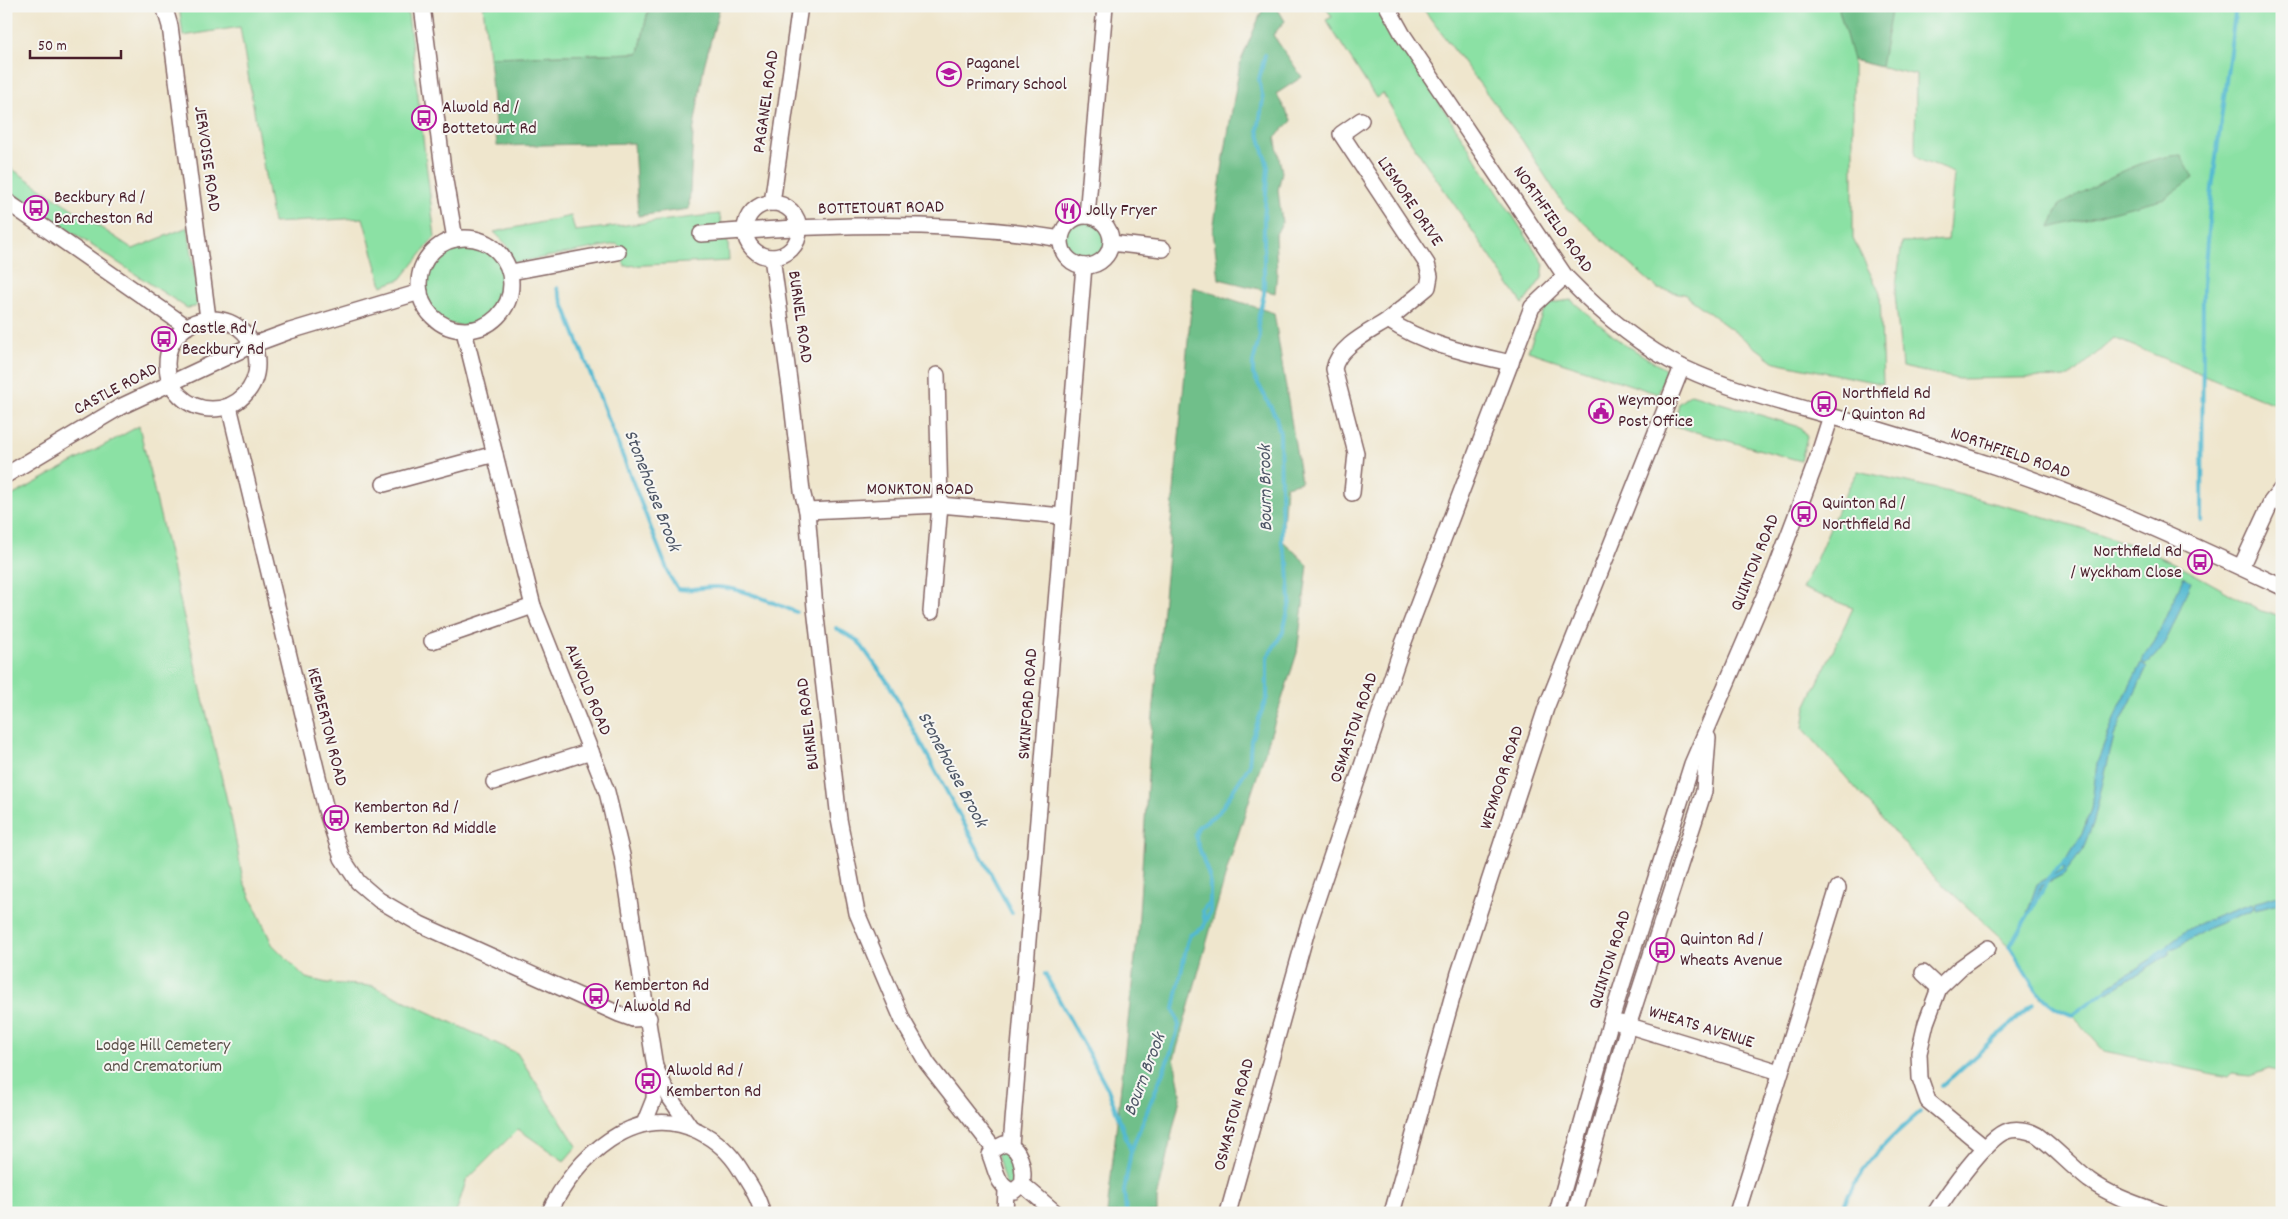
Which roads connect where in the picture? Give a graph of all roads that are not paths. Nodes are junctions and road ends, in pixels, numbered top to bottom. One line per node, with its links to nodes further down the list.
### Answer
1 (164, 6): 23 (street, JERVOISE ROAD)
2 (422, 6): 14 (street)
3 (800, 6): 8 (street, PAGANEL ROAD)
4 (1104, 6): 9 (street)
5 (1386, 6): 21 (street, NORTHFIELD ROAD)
6 (1361, 120): 24 (street, LISMORE DRIVE)
7 (6, 201): 25 (street)
8 (772, 203): 10 (street); 11 (street)
9 (1087, 216): 13 (street); 15 (street)
10 (799, 228): 11 (street, BOTTETOURT ROAD); 13 (street, BOTTETOURT ROAD); 18 (street, BURNEL ROAD)
11 (745, 231): 12 (street, BOTTETOURT ROAD); 18 (street, BURNEL ROAD)
12 (700, 234)
13 (1061, 238): 19 (street)
14 (455, 239): 20 (street); 22 (street)
15 (1111, 243): 16 (street); 19 (street)
16 (1163, 249)
17 (618, 252): 20 (street)
18 (772, 257): 40 (street, BURNEL ROAD)
19 (1084, 266): 41 (street, SWINFORD ROAD)
20 (511, 272): 26 (street)
21 (1565, 276): 28 (street, OSMASTON ROAD); 29 (street, NORTHFIELD ROAD)
22 (420, 292): 26 (street); 27 (street, CASTLE ROAD)
23 (208, 318): 25 (street); 27 (street)
24 (1388, 320): 28 (street); 38 (street)
25 (186, 326): 31 (street)
26 (464, 331): 34 (street, ALWOLD ROAD)
27 (252, 345): 31 (street, CASTLE ROAD); 32 (street)
28 (1511, 363): 70 (street, OSMASTON ROAD)
29 (1682, 367): 33 (street, NORTHFIELD ROAD); 71 (street, WEYMOOR ROAD)
30 (937, 375): 39 (street)
31 (171, 382): 32 (street); 35 (street, CASTLE ROAD)
32 (230, 406): 54 (street, KEMBERTON ROAD)
33 (1831, 416): 42 (street, NORTHFIELD ROAD); 47 (street, QUINTON ROAD)
34 (495, 454): 36 (street); 44 (street, ALWOLD ROAD)
35 (6, 475)
36 (384, 484)
37 (2282, 488): 42 (street)
38 (1352, 493)
39 (940, 505): 40 (street, MONKTON ROAD); 41 (street, MONKTON ROAD); 45 (street)
40 (806, 511): 63 (street, BURNEL ROAD)
41 (1062, 516): 61 (street, SWINFORD ROAD)
42 (2241, 568): 43 (street, NORTHFIELD ROAD)
43 (2282, 586)
44 (533, 606): 46 (street); 48 (street, ALWOLD ROAD)
45 (931, 612)
46 (432, 641)
47 (1709, 722): 55 (street, QUINTON ROAD); 56 (street, QUINTON ROAD)
48 (591, 751): 49 (street); 54 (street, ALWOLD ROAD)
49 (494, 782)
50 (1838, 888): 58 (street)
51 (1988, 948): 53 (street)
52 (1923, 974): 53 (street)
53 (1939, 988): 62 (street)
54 (648, 1018): 57 (street, ALWOLD ROAD)
55 (1611, 1020): 56 (street, WHEATS AVENUE); 72 (street, QUINTON ROAD)
56 (1628, 1026): 58 (street, WHEATS AVENUE); 73 (street, QUINTON ROAD)
57 (655, 1067): 59 (street, ALWOLD ROAD); 60 (street, ALWOLD ROAD)
58 (1780, 1072): 74 (street)
59 (644, 1124): 60 (street, ALWOLD ROAD); 66 (street, ALWOLD ROAD)
60 (691, 1128): 67 (street, ALWOLD ROAD)
61 (1011, 1145): 63 (street); 64 (street)
62 (1984, 1147): 75 (street); 76 (street)
63 (994, 1149): 65 (street)
64 (1022, 1184): 65 (street); 69 (street)
65 (1006, 1190): 68 (street)
66 (549, 1213)
67 (762, 1213)
68 (1006, 1213)
69 (1056, 1213)
70 (1228, 1213)
71 (1392, 1213)
72 (1557, 1213)
73 (1575, 1213)
74 (1737, 1213)
75 (1935, 1213)
76 (2162, 1213)

